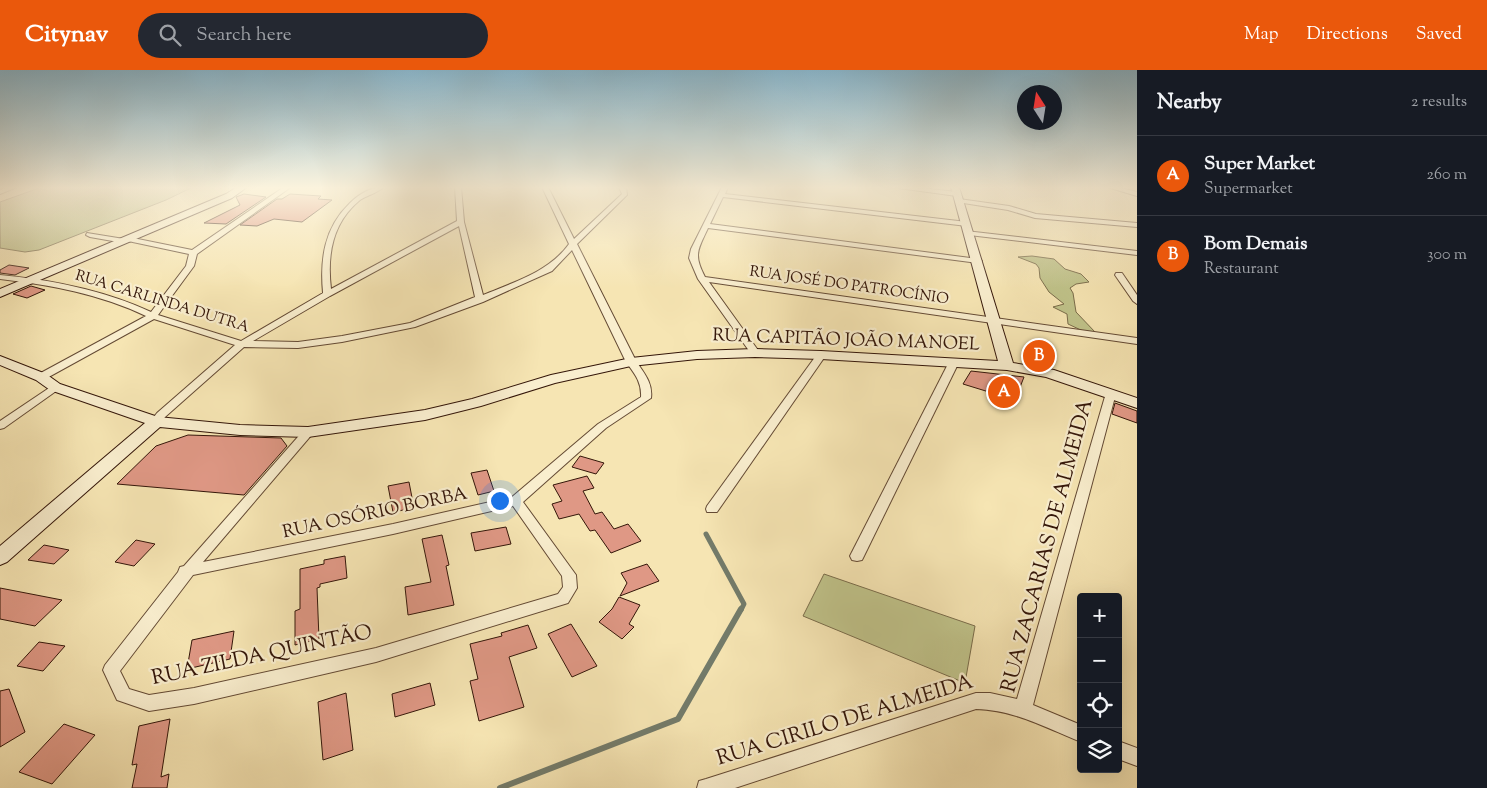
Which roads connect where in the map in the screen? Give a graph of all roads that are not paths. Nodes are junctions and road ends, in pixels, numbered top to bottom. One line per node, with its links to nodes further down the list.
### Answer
1 (172, 221): 15 (main road)
2 (240, 221): 17 (street)
3 (339, 221): 25 (street)
4 (561, 221): 16 (street)
5 (597, 221): 16 (street, RUA CARLINDA DUTRA)
6 (709, 221): 11 (street)
7 (913, 221): 13 (street)
8 (965, 221): 13 (main road)
9 (1081, 221): 12 (street)
10 (461, 222): 25 (street); 26 (street)
11 (706, 226): 19 (street); 22 (street)
12 (1137, 226)
13 (968, 229): 18 (street); 19 (main road)
14 (90, 236): 15 (street)
15 (126, 240): 17 (street); 23 (main road)
16 (573, 244): 26 (street, RUA CARLINDA DUTRA); 35 (street)
17 (194, 253): 28 (street)
18 (1137, 253)
19 (978, 261): 29 (main road)
20 (1119, 275): 27 (street)
21 (0, 277): 23 (street, RUA CARLINDA DUTRA)
22 (702, 279): 29 (street, RUA JOSÉ DO PATROCÍNIO); 32 (street)
23 (30, 280): 24 (main road); 28 (street, RUA CARLINDA DUTRA)
24 (0, 293)
25 (327, 294): 31 (street)
26 (480, 300): 31 (street, RUA CARLINDA DUTRA)
27 (1137, 301)
28 (153, 316): 31 (street, RUA CARLINDA DUTRA); 38 (street)
29 (992, 320): 30 (street, RUA JOSÉ DO PATROCÍNIO); 37 (main road)
30 (1137, 341)
31 (242, 344): 42 (street)
32 (755, 353): 33 (main road, RUA CAPITÃO JOÃO MANOEL); 35 (main road, RUA CAPITÃO JOÃO MANOEL)
33 (820, 355): 36 (main road, RUA CAPITÃO JOÃO MANOEL); 46 (street)
34 (0, 360): 38 (main road, RUA CAPITÃO JOÃO MANOEL)
35 (630, 362): 44 (main road, RUA CAPITÃO JOÃO MANOEL); 45 (street, RUA OSÓRIO BORBA)
36 (954, 362): 37 (main road, RUA CAPITÃO JOÃO MANOEL); 47 (street)
37 (1007, 366): 40 (main road, RUA CAPITÃO JOÃO MANOEL)
38 (41, 377): 39 (main road, RUA CAPITÃO JOÃO MANOEL)
39 (55, 387): 42 (main road, RUA CAPITÃO JOÃO MANOEL); 43 (street)
40 (1111, 393): 41 (main road, RUA CAPITÃO JOÃO MANOEL); 50 (street, RUA ZACARIAS DE ALMEIDA)
41 (1137, 403)
42 (156, 422): 44 (main road, RUA CAPITÃO JOÃO MANOEL); 48 (main road)
43 (0, 426)
44 (308, 432): 49 (street, RUA ZILDA QUINTÃO)
45 (516, 501): 49 (street, RUA OSÓRIO BORBA); 49 (street, RUA ZILDA QUINTÃO)
46 (712, 509)
47 (857, 556)
48 (0, 557)
49 (185, 571)
50 (1023, 710): 51 (street, RUA CIRILO DE ALMEIDA); 54 (street, RUA CIRILO DE ALMEIDA)
51 (1077, 732)
52 (1122, 751): 53 (street)
53 (1137, 757)
54 (706, 788)

